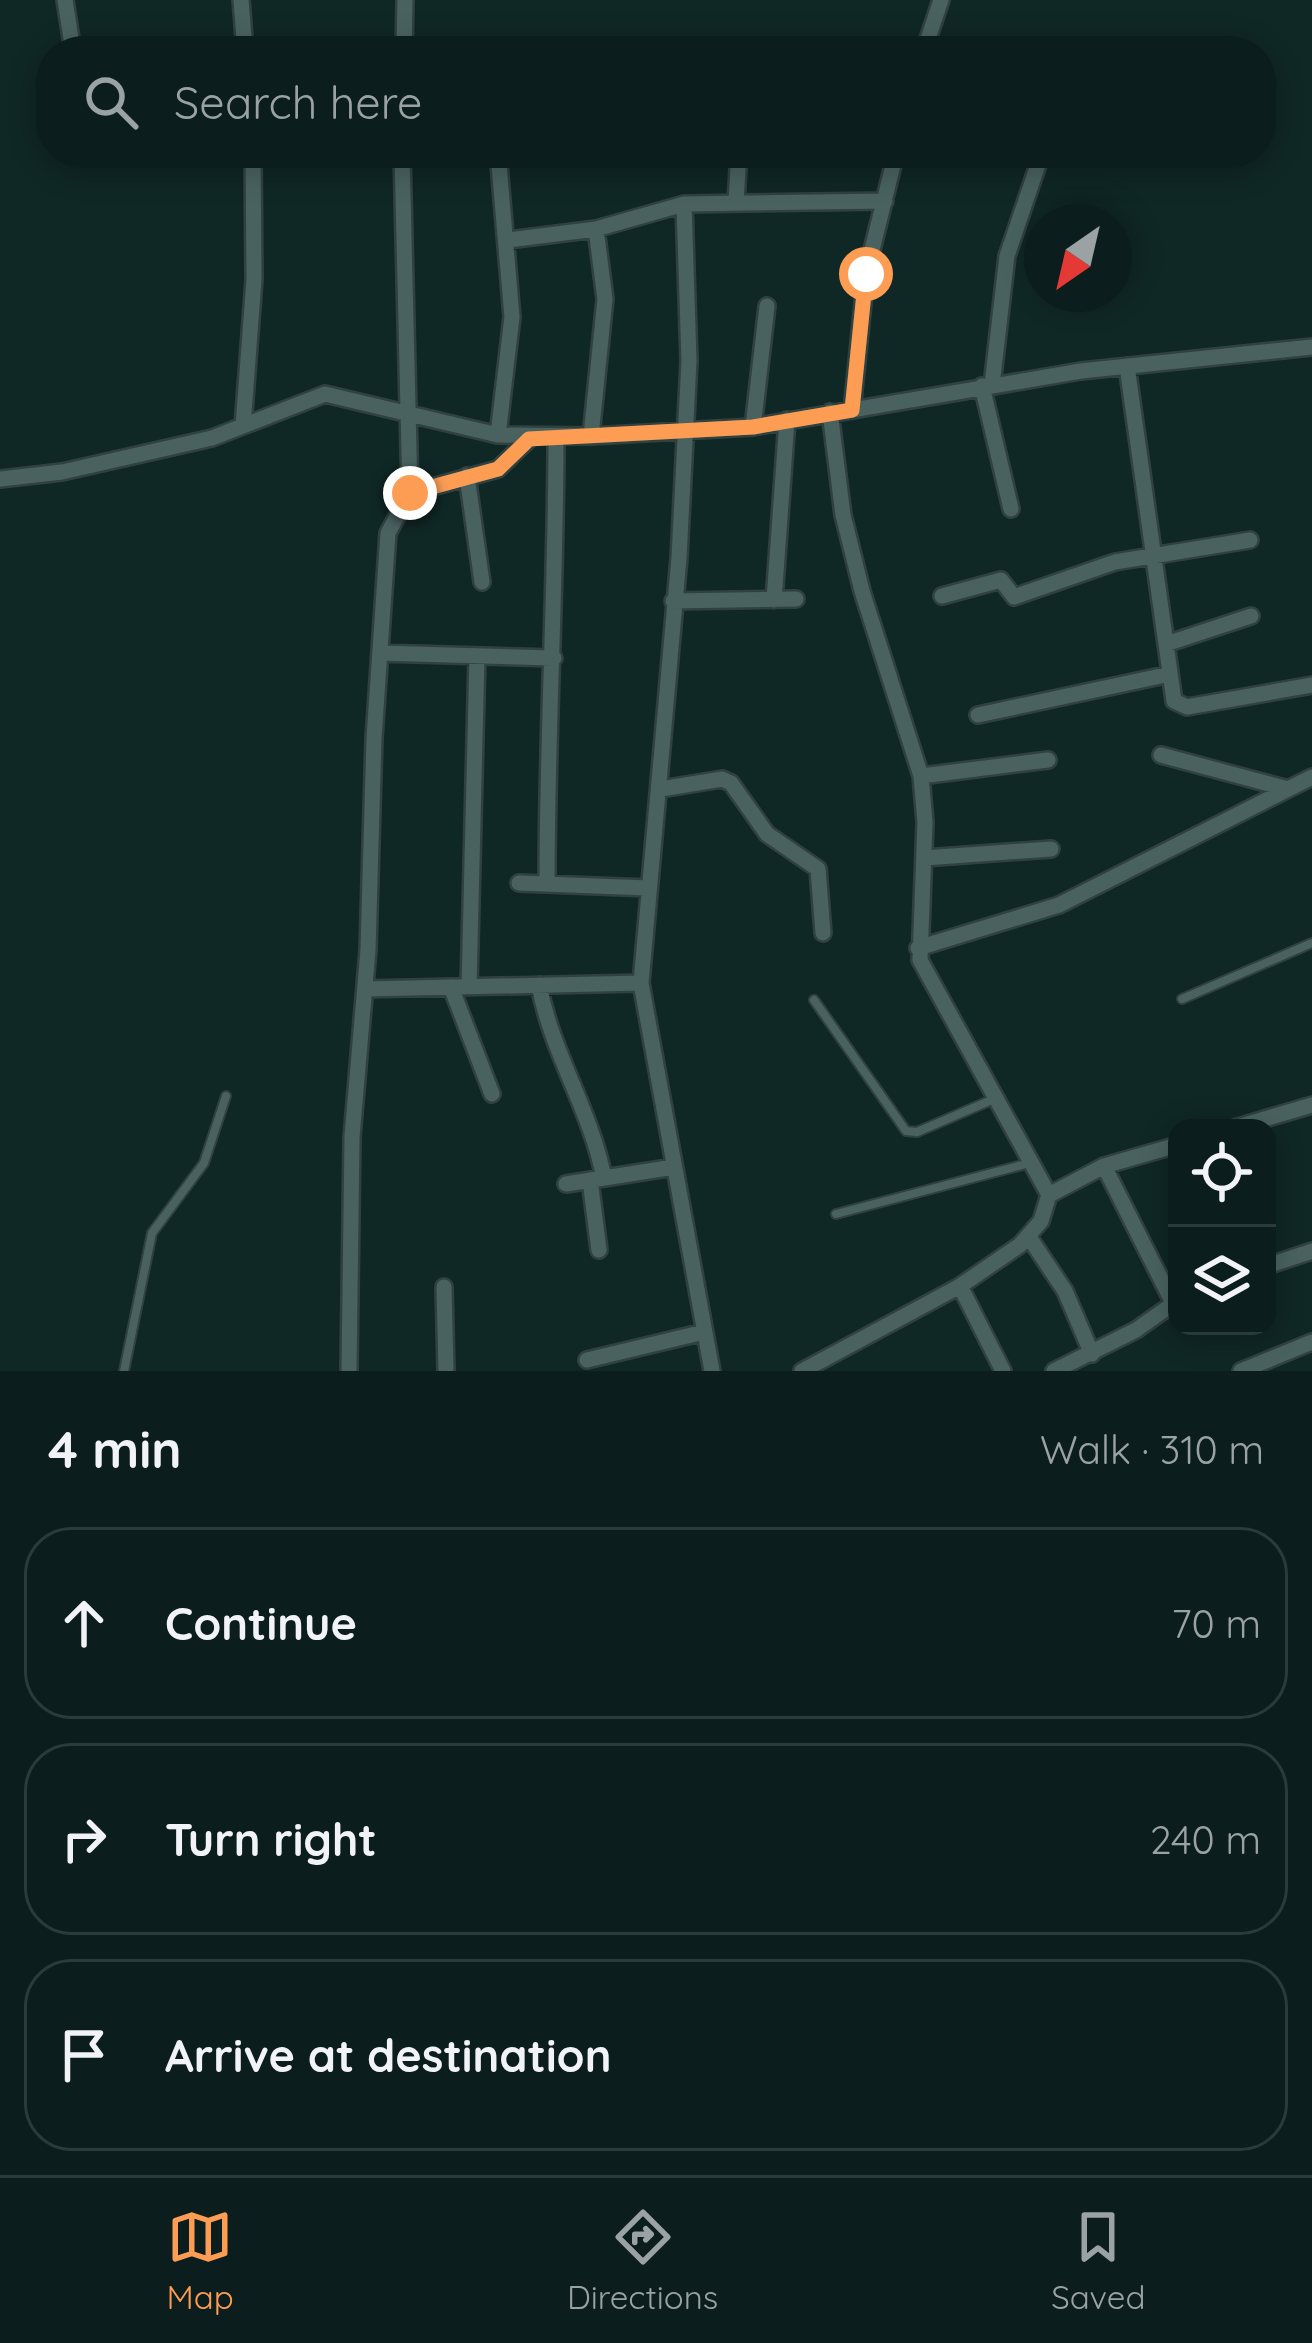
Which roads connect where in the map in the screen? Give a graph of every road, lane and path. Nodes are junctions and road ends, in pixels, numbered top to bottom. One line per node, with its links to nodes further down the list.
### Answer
1 (64, 0): 5 (street)
2 (241, 0): 6 (street)
3 (405, 0): 7 (street)
4 (941, 0): 8 (street)
5 (70, 36)
6 (244, 36)
7 (404, 36)
8 (929, 36)
9 (253, 168): 28 (street)
10 (402, 168): 26 (street)
11 (500, 168): 19 (street)
12 (738, 168): 15 (street)
13 (893, 168): 16 (street)
14 (1037, 168): 23 (street)
15 (736, 201): 16 (street); 17 (street)
16 (886, 201): 24 (street)
17 (684, 204): 18 (street); 30 (street)
18 (596, 229): 19 (street); 32 (street)
19 (508, 240): 31 (street)
20 (766, 306): 29 (street)
21 (1312, 347): 22 (street)
22 (1127, 366): 23 (street); 40 (street)
23 (987, 386): 24 (street); 38 (street)
24 (852, 410): 25 (street)
25 (830, 412): 27 (street); 56 (street)
26 (406, 413): 28 (street); 31 (street); 37 (street)
27 (787, 420): 29 (street); 44 (street)
28 (243, 426): 36 (street)
29 (753, 427): 30 (street)
30 (685, 431): 32 (street); 45 (street)
31 (498, 434): 34 (street)
32 (590, 436): 33 (street)
33 (556, 437): 34 (street); 50 (street)
34 (529, 439): 35 (street)
35 (467, 476): 37 (street); 41 (street)
36 (0, 479)
37 (410, 493): 48 (street)
38 (1011, 508)
39 (1250, 540): 40 (street)
40 (1153, 553): 42 (street); 47 (street)
41 (482, 582)
42 (942, 596)
43 (796, 599): 44 (street)
44 (774, 600): 45 (street)
45 (673, 602): 58 (street)
46 (1251, 616): 47 (street)
47 (1166, 644): 51 (street)
48 (380, 653): 49 (street); 72 (street)
49 (477, 656): 50 (street); 71 (street)
50 (554, 658): 63 (street)
51 (1170, 674): 52 (street); 53 (street)
52 (1312, 685)
53 (978, 715)
54 (1161, 755): 59 (street)
55 (1048, 760): 56 (street)
56 (921, 776): 61 (street)
57 (1312, 777): 59 (street)
58 (661, 789): 64 (street); 65 (street)
59 (1288, 789): 67 (street)
60 (1051, 849): 61 (street)
61 (924, 859): 67 (street)
62 (519, 883): 63 (street)
63 (547, 884): 64 (street)
64 (648, 888): 68 (street)
65 (823, 933)
66 (1312, 943): 73 (lane)
67 (918, 948): 77 (street)
68 (640, 983): 69 (street); 82 (street)
69 (539, 985): 71 (street); 84 (street)
70 (451, 987): 71 (street); 72 (street); 75 (street)
71 (469, 987)
72 (365, 989): 101 (street)
73 (1182, 999)
74 (814, 1000): 77 (lane)
75 (492, 1094)
76 (226, 1096): 100 (lane)
77 (995, 1098): 81 (street)
78 (1312, 1105): 79 (street)
79 (1265, 1119)
80 (1168, 1148): 83 (street)
81 (1031, 1162): 86 (street); 87 (lane)
82 (674, 1166): 84 (street); 96 (street)
83 (1104, 1166): 86 (street); 94 (street)
84 (597, 1179): 85 (street); 89 (street)
85 (566, 1184)
86 (1049, 1195): 88 (street)
87 (836, 1214)
88 (1029, 1238): 92 (street); 98 (street)
89 (598, 1250)
90 (1312, 1251): 91 (street)
91 (1276, 1263)
92 (960, 1286): 104 (street); 105 (street)
93 (444, 1287): 102 (street)
94 (1168, 1289)
95 (1168, 1306): 98 (street)
96 (704, 1332): 99 (street); 103 (street)
97 (1312, 1342): 107 (street)
98 (1092, 1354): 106 (street)
99 (587, 1360)
100 (124, 1371)
101 (349, 1371)
102 (446, 1371)
103 (712, 1371)
104 (802, 1371)
105 (1003, 1371)
106 (1054, 1371)
107 (1241, 1371)

